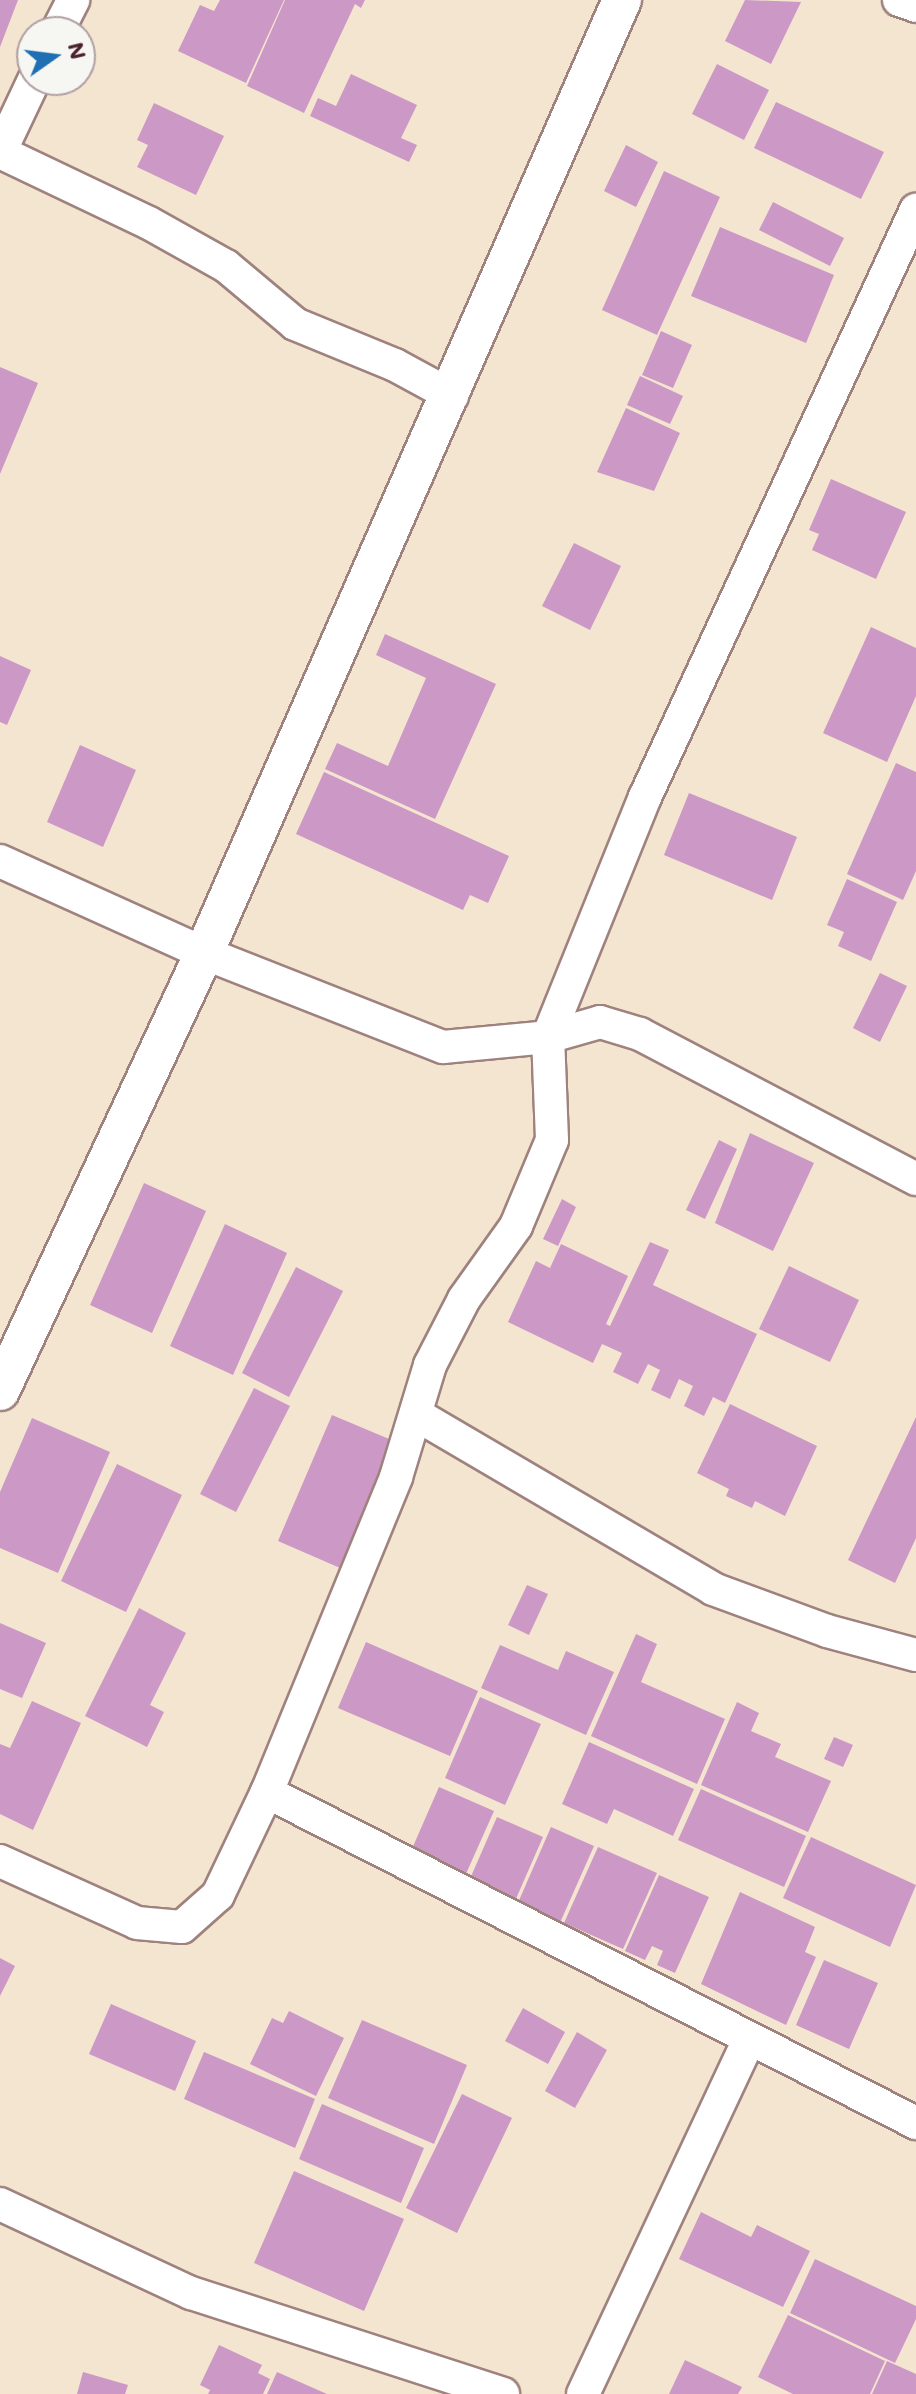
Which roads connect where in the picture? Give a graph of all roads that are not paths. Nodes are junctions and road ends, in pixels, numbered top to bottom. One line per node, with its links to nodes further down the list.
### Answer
1 (622, 0): 7 (street)
2 (899, 0): 3 (street)
3 (916, 6)
4 (26, 96): 5 (street)
5 (0, 152): 7 (street)
6 (916, 210): 10 (street)
7 (452, 396): 9 (street)
8 (0, 861): 9 (street)
9 (204, 953): 10 (street); 12 (street)
10 (548, 1037): 11 (street); 13 (street)
11 (916, 1179)
12 (0, 1391)
13 (417, 1415): 14 (street); 15 (street)
14 (916, 1655)
15 (267, 1792): 16 (street); 17 (street)
16 (0, 1861)
17 (748, 2041): 18 (street); 21 (street)
18 (916, 2123)
19 (0, 2204): 20 (street)
20 (503, 2394)
21 (583, 2394)

